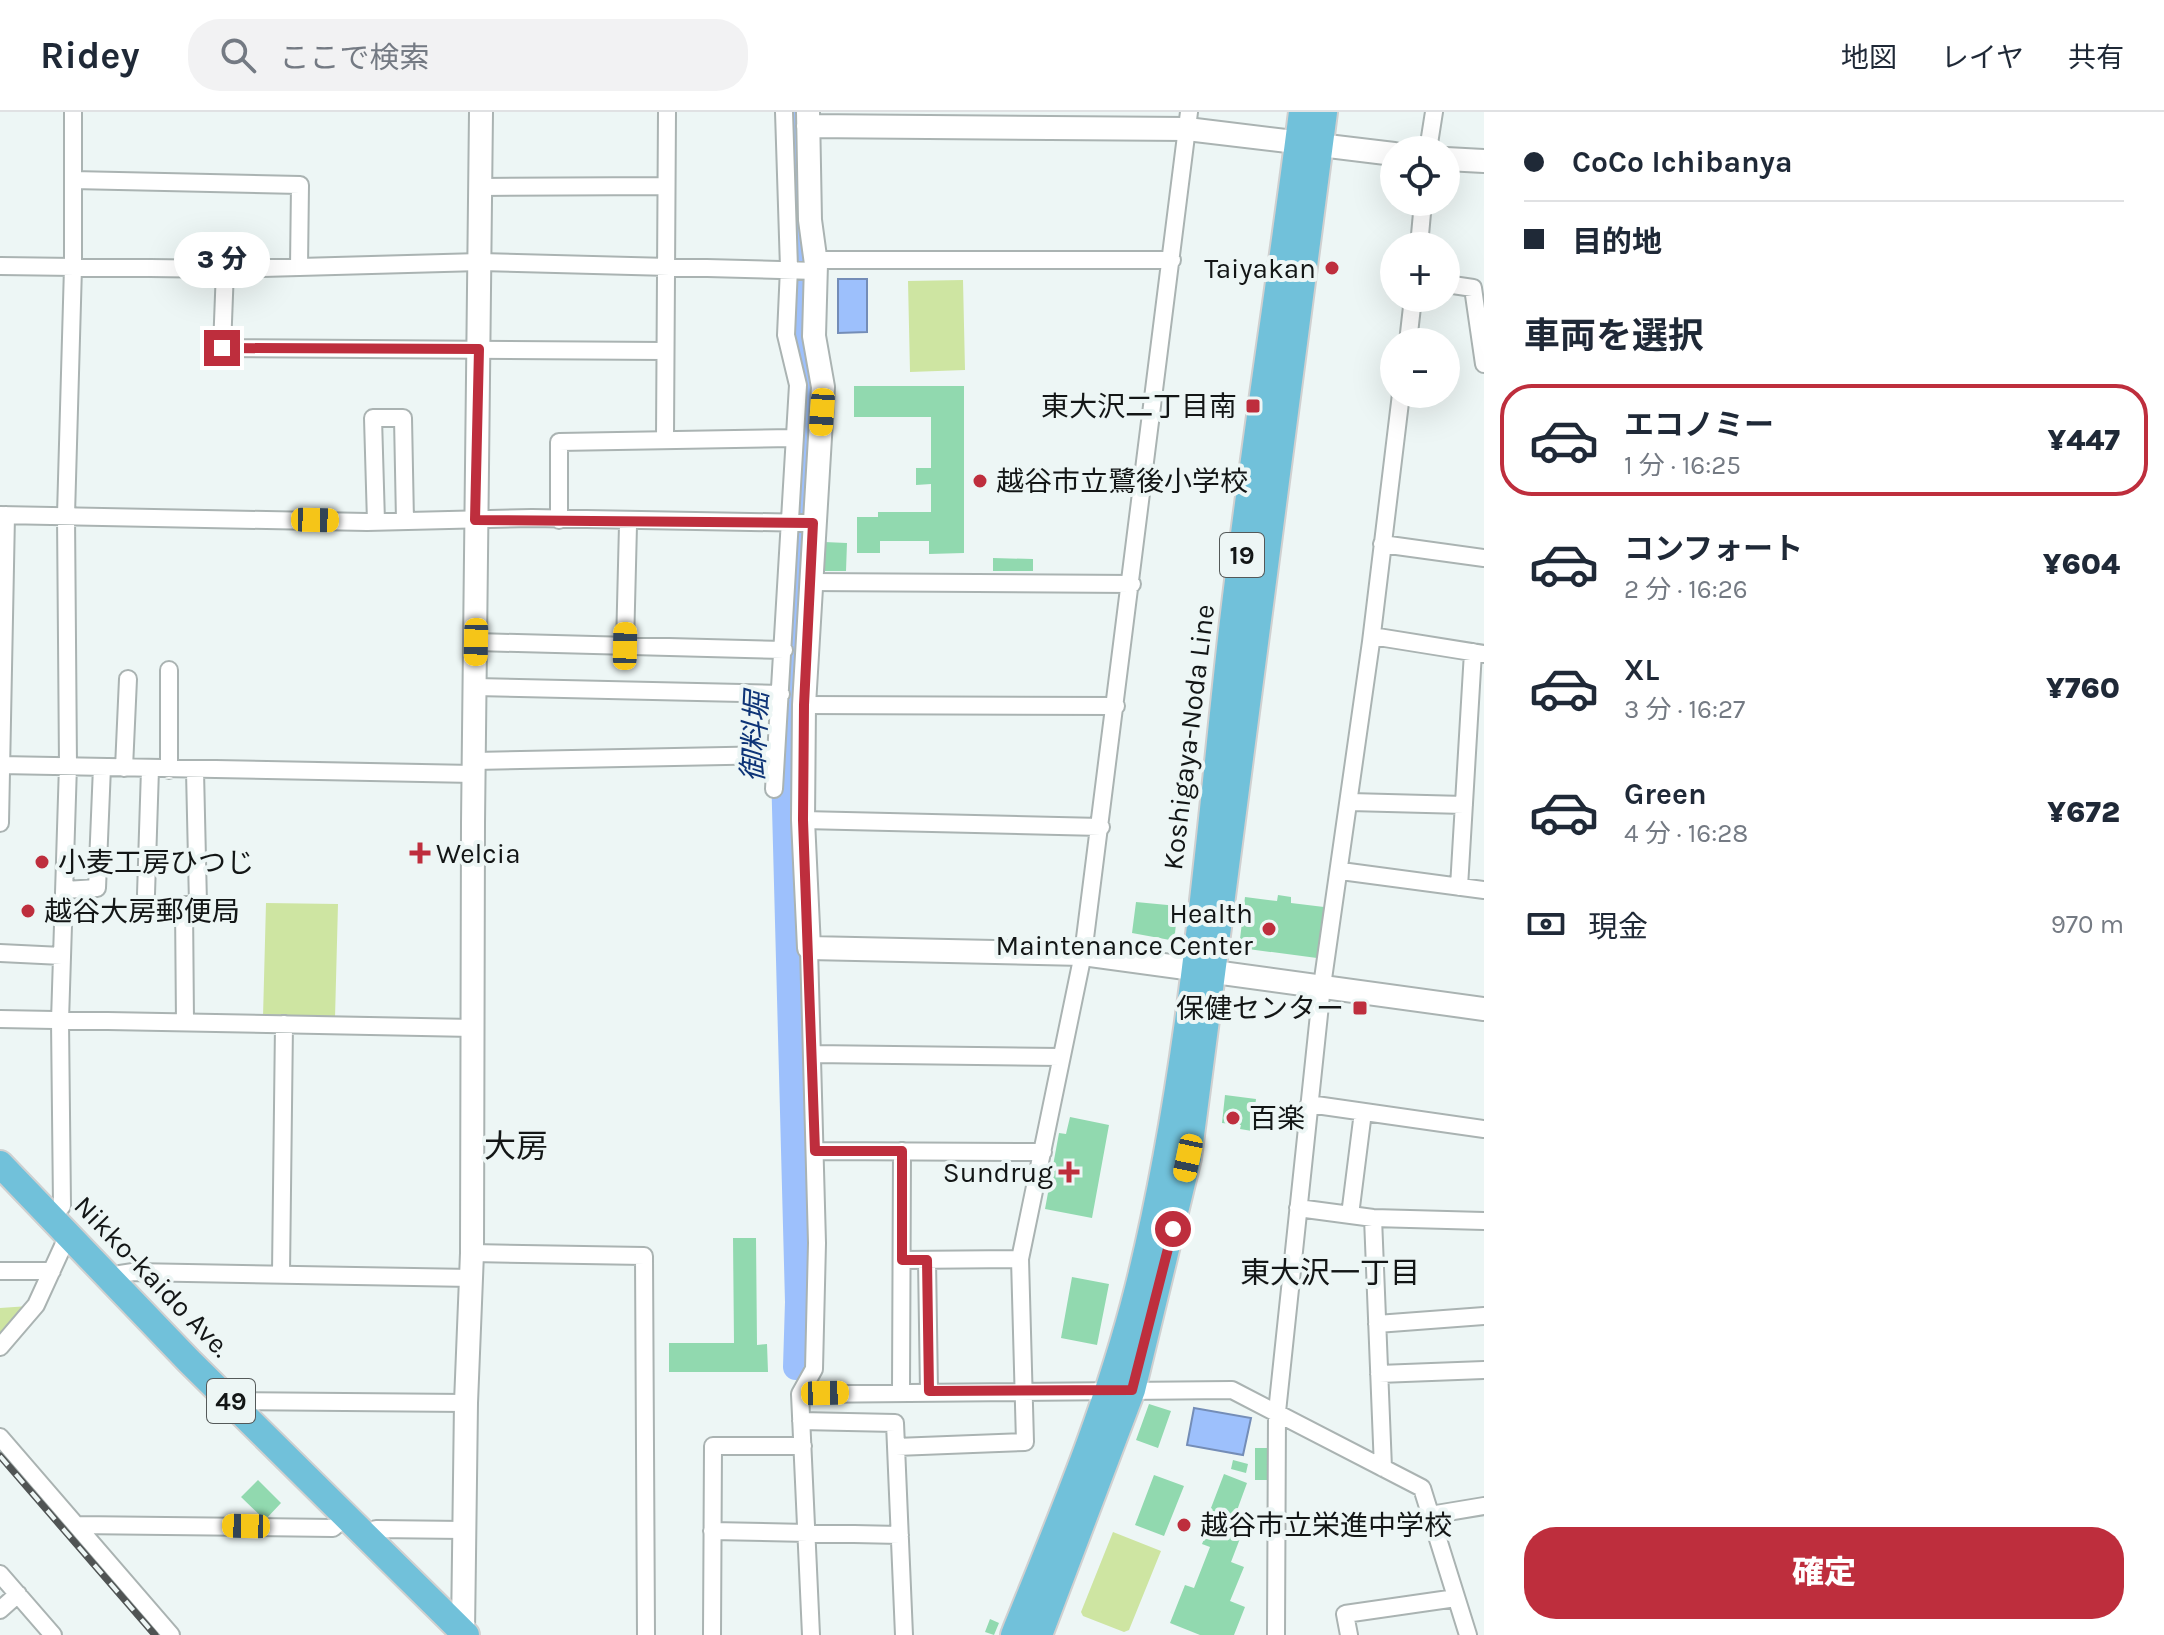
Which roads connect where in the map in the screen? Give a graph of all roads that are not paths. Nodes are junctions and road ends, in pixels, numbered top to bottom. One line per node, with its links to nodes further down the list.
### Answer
1 (73, 112): 15 (street)
2 (481, 112): 17 (street)
3 (667, 112): 16 (street)
4 (784, 112): 24 (street)
5 (1302, 112): 11 (main road, Koshigaya-Noda Line / 19)
6 (1324, 112): 11 (main road, Koshigaya-Noda Line / 19)
7 (1434, 112): 10 (street)
8 (808, 119): 9 (street); 24 (street)
9 (1188, 120): 11 (street); 18 (street)
10 (1430, 136)
11 (1309, 144): 12 (street); 82 (main road, Koshigaya-Noda Line / 19)
12 (1380, 152)
13 (1460, 160): 14 (street)
14 (1484, 161)
15 (73, 180): 22 (street); 23 (street)
16 (666, 186): 17 (street); 21 (street)
17 (480, 187): 19 (street)
18 (1172, 260): 24 (street); 44 (street)
19 (480, 262): 21 (street); 23 (street); 27 (street)
20 (0, 266): 22 (street)
21 (665, 266): 24 (street); 28 (street)
22 (73, 267): 25 (street); 34 (street)
23 (299, 267): 25 (street)
24 (804, 267): 32 (street); 39 (street)
25 (225, 269): 27 (street)
26 (1460, 286): 29 (street)
27 (479, 349): 28 (street); 35 (street)
28 (664, 351): 31 (street)
29 (1484, 364)
30 (1399, 408): 41 (street)
31 (665, 437): 32 (street); 36 (street)
32 (793, 438): 39 (street)
33 (3, 515): 34 (street); 57 (street)
34 (66, 515): 38 (street); 58 (street)
35 (475, 520): 36 (street); 37 (street); 46 (street)
36 (559, 520): 39 (street)
37 (405, 521): 38 (street); 38 (street)
38 (376, 522)
39 (800, 522): 43 (street); 48 (street)
40 (628, 525): 47 (street)
41 (1382, 544): 42 (street); 45 (street)
42 (1484, 558)
43 (809, 582): 44 (street); 54 (street)
44 (1132, 584): 55 (street)
45 (1372, 636): 49 (street); 68 (street)
46 (476, 642): 47 (street); 52 (street)
47 (625, 646): 48 (street)
48 (784, 650): 53 (street)
49 (1478, 653): 64 (street)
50 (169, 670): 65 (street)
51 (128, 679): 61 (street)
52 (475, 687): 53 (street); 62 (street)
53 (781, 694): 56 (street)
54 (804, 705): 55 (street); 70 (street)
55 (1116, 706): 72 (street)
56 (776, 755): 62 (street); 67 (street)
57 (0, 765): 58 (street); 71 (street)
58 (68, 765): 59 (street); 75 (street)
59 (102, 767): 61 (street); 75 (street)
60 (1484, 767): 64 (street)
61 (124, 768): 63 (street)
62 (474, 768): 66 (street); 89 (street)
63 (150, 769): 65 (street); 77 (street)
64 (1466, 769): 69 (street)
65 (169, 770): 66 (street)
66 (195, 771): 87 (street)
67 (774, 789)
68 (1350, 802): 69 (street); 73 (street)
69 (1464, 805): 74 (street)
70 (803, 820): 72 (street); 78 (street)
71 (0, 823)
72 (1101, 827): 80 (street)
73 (1341, 871): 74 (street); 83 (street)
74 (1459, 887): 76 (street)
75 (65, 890): 81 (street)
76 (1484, 890)
77 (146, 894)
78 (809, 948): 80 (street); 90 (street)
79 (0, 953): 81 (street)
80 (1083, 954): 82 (street); 91 (street)
81 (62, 956): 86 (street)
82 (1204, 971): 83 (street); 118 (main road, Koshigaya-Noda Line / 19)
83 (1322, 986): 84 (street); 92 (street)
84 (1484, 1009)
85 (0, 1019): 86 (street)
86 (60, 1021): 87 (street); 103 (street)
87 (185, 1022): 88 (street)
88 (284, 1024): 89 (street); 110 (street)
89 (473, 1028): 104 (street)
90 (812, 1054): 91 (street); 95 (street)
91 (1060, 1057): 97 (street)
92 (1309, 1104): 93 (street); 99 (street)
93 (1363, 1112): 94 (street); 100 (street)
94 (1484, 1129)
95 (815, 1151): 96 (street); 122 (street)
96 (902, 1151): 97 (street); 106 (street)
97 (1043, 1152): 105 (street)
98 (0, 1164): 103 (main road, Nikko-kaido Ave. / 49)
99 (1298, 1208): 100 (street); 125 (street)
100 (1350, 1215): 101 (street)
101 (1373, 1218): 102 (street); 114 (street)
102 (1484, 1221)
103 (60, 1226): 109 (street); 112 (main road, Nikko-kaido Ave. / 49)
104 (472, 1253): 111 (street); 147 (street)
105 (1020, 1259): 107 (street); 120 (street)
106 (902, 1260): 107 (street); 121 (street)
107 (927, 1260): 119 (street)
108 (0, 1271): 109 (street)
109 (52, 1271): 115 (street)
110 (281, 1273): 111 (street); 112 (street)
111 (472, 1278): 124 (street)
112 (113, 1281): 123 (main road, Nikko-kaido Ave. / 49)
113 (1484, 1316): 114 (street)
114 (1377, 1324): 117 (street)
115 (0, 1347)
116 (1484, 1370): 117 (street)
117 (1379, 1374): 130 (street)
118 (1121, 1390): 120 (street); 125 (street); 151 (main road, Koshigaya-Noda Line / 19); 152 (main road, Koshigaya-Noda Line / 19)
119 (929, 1391): 120 (street); 121 (street)
120 (1021, 1391): 129 (street)
121 (901, 1392): 122 (street)
122 (800, 1394): 126 (street)
123 (231, 1401): 124 (street); 133 (main road, Nikko-kaido Ave. / 49)
124 (466, 1403): 135 (street)
125 (1277, 1412): 130 (street); 153 (street)
126 (801, 1421): 128 (street); 129 (street)
127 (0, 1437): 134 (street)
128 (803, 1446): 136 (street); 137 (street)
129 (896, 1447): 138 (street)
130 (1383, 1468): 132 (street)
131 (1484, 1506): 132 (street)
132 (1430, 1515): 142 (street)
133 (347, 1516): 134 (street); 139 (main road, Nikko-kaido Ave. / 49)
134 (76, 1525): 146 (street)
135 (464, 1530): 139 (street); 144 (street)
136 (712, 1531): 137 (street); 148 (street)
137 (805, 1534): 138 (street); 149 (street)
138 (900, 1535): 150 (street)
139 (368, 1537): 144 (main road, Nikko-kaido Ave. / 49)
140 (0, 1574): 141 (street)
141 (18, 1594): 143 (street); 145 (street)
142 (1456, 1598): 154 (street); 155 (street)
143 (0, 1610)
144 (465, 1633)
145 (53, 1635)
146 (171, 1635)
147 (646, 1635)
148 (712, 1635)
149 (811, 1635)
150 (904, 1635)
151 (1014, 1635)
152 (1039, 1635)
153 (1276, 1635)
154 (1349, 1635)
155 (1468, 1635)

